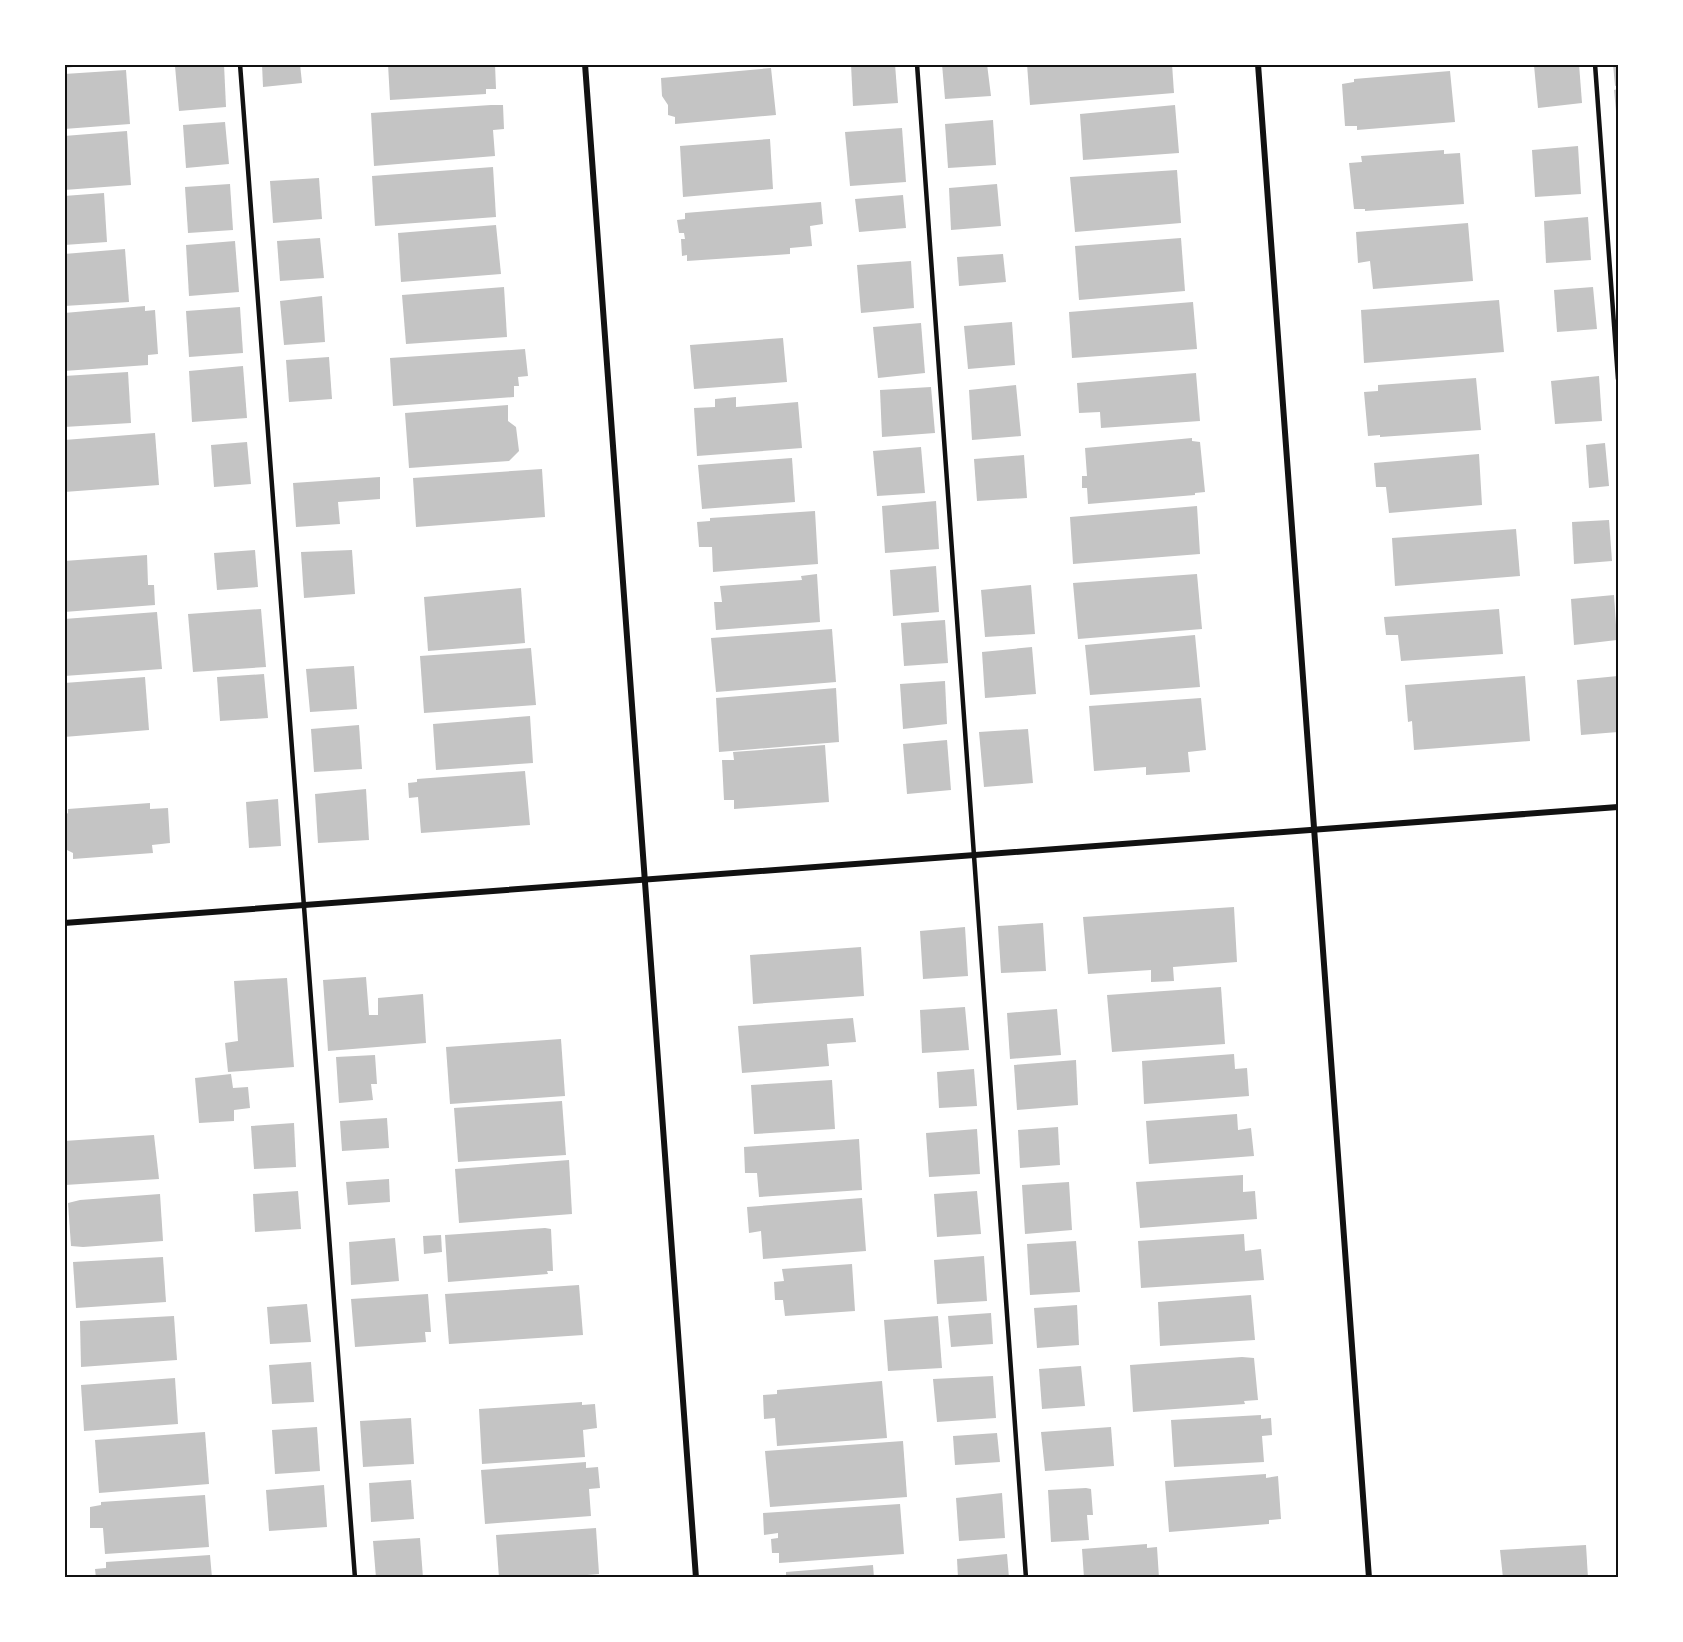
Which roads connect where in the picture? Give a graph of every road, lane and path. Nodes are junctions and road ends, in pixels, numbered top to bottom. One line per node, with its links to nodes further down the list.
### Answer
1 (240, 64): 11 (lane)
2 (585, 64): 10 (street)
3 (917, 64): 9 (lane)
4 (1258, 64): 8 (street)
5 (1595, 64): 6 (lane)
6 (1618, 380)
7 (1618, 807): 8 (street)
8 (1314, 830): 9 (street); 16 (street)
9 (974, 856): 10 (street); 15 (lane)
10 (645, 880): 11 (street); 14 (street)
11 (303, 906): 12 (street); 13 (lane)
12 (64, 923)
13 (355, 1578)
14 (696, 1578)
15 (1026, 1578)
16 (1369, 1578)

